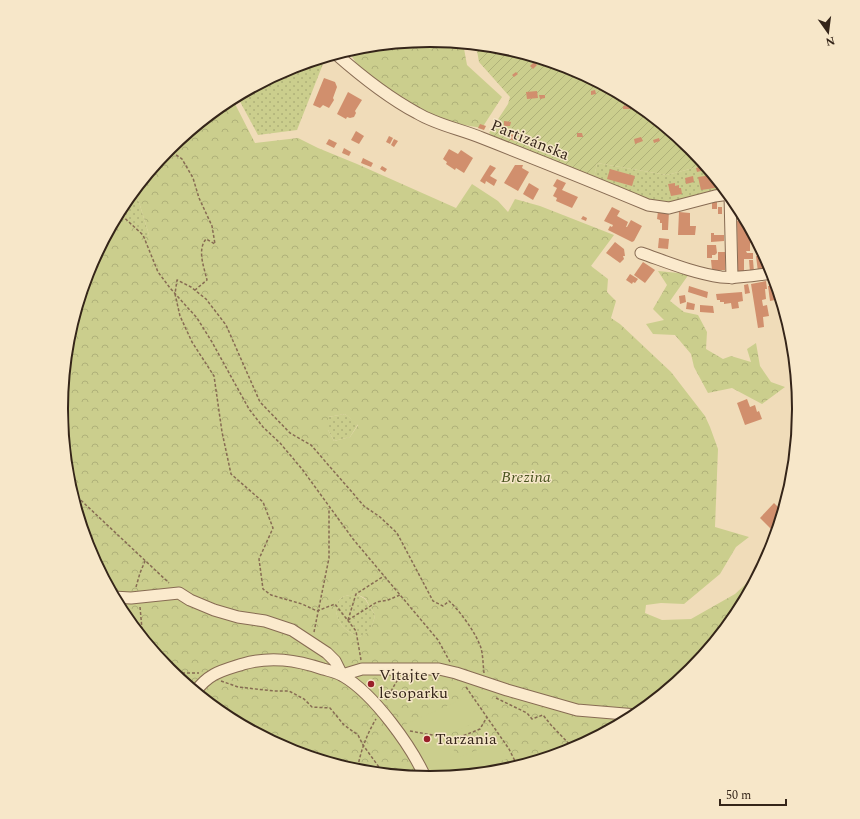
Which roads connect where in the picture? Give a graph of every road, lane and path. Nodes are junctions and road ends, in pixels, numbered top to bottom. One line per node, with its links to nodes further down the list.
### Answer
1 (341, 58): 3 (street, Partizánska)
2 (174, 153): 9 (path)
3 (722, 195)
4 (729, 206): 8 (street, Partizánska)
5 (124, 216): 10 (path)
6 (641, 253): 8 (street)
7 (766, 274): 8 (street)
8 (732, 278)
9 (195, 290): 10 (path); 29 (path)
10 (175, 294): 12 (path); 19 (path)
11 (79, 498): 13 (path)
12 (329, 507): 14 (path); 19 (path)
13 (145, 560): 15 (path); 18 (path)
14 (384, 576): 16 (path); 20 (path)
15 (179, 593): 18 (street); 22 (street)
16 (400, 595): 20 (path); 26 (path)
17 (120, 597): 18 (street)
18 (135, 598): 21 (path)
19 (318, 611): 20 (path); 22 (path)
20 (348, 620): 24 (path)
21 (141, 628)
22 (316, 644): 23 (street); 27 (street)
23 (309, 664): 27 (street); 28 (street)
24 (362, 669): 26 (street); 27 (street)
25 (182, 673): 28 (path)
26 (456, 673): 29 (street); 33 (path)
27 (342, 675): 34 (street)
28 (208, 677): 30 (street); 37 (path)
29 (485, 683): 32 (street)
30 (198, 688)
31 (495, 697): 35 (path)
32 (626, 714)
33 (487, 717): 34 (path); 36 (path)
34 (396, 729): 38 (street)
35 (569, 744)
36 (515, 762)
37 (380, 769)
38 (423, 772)

